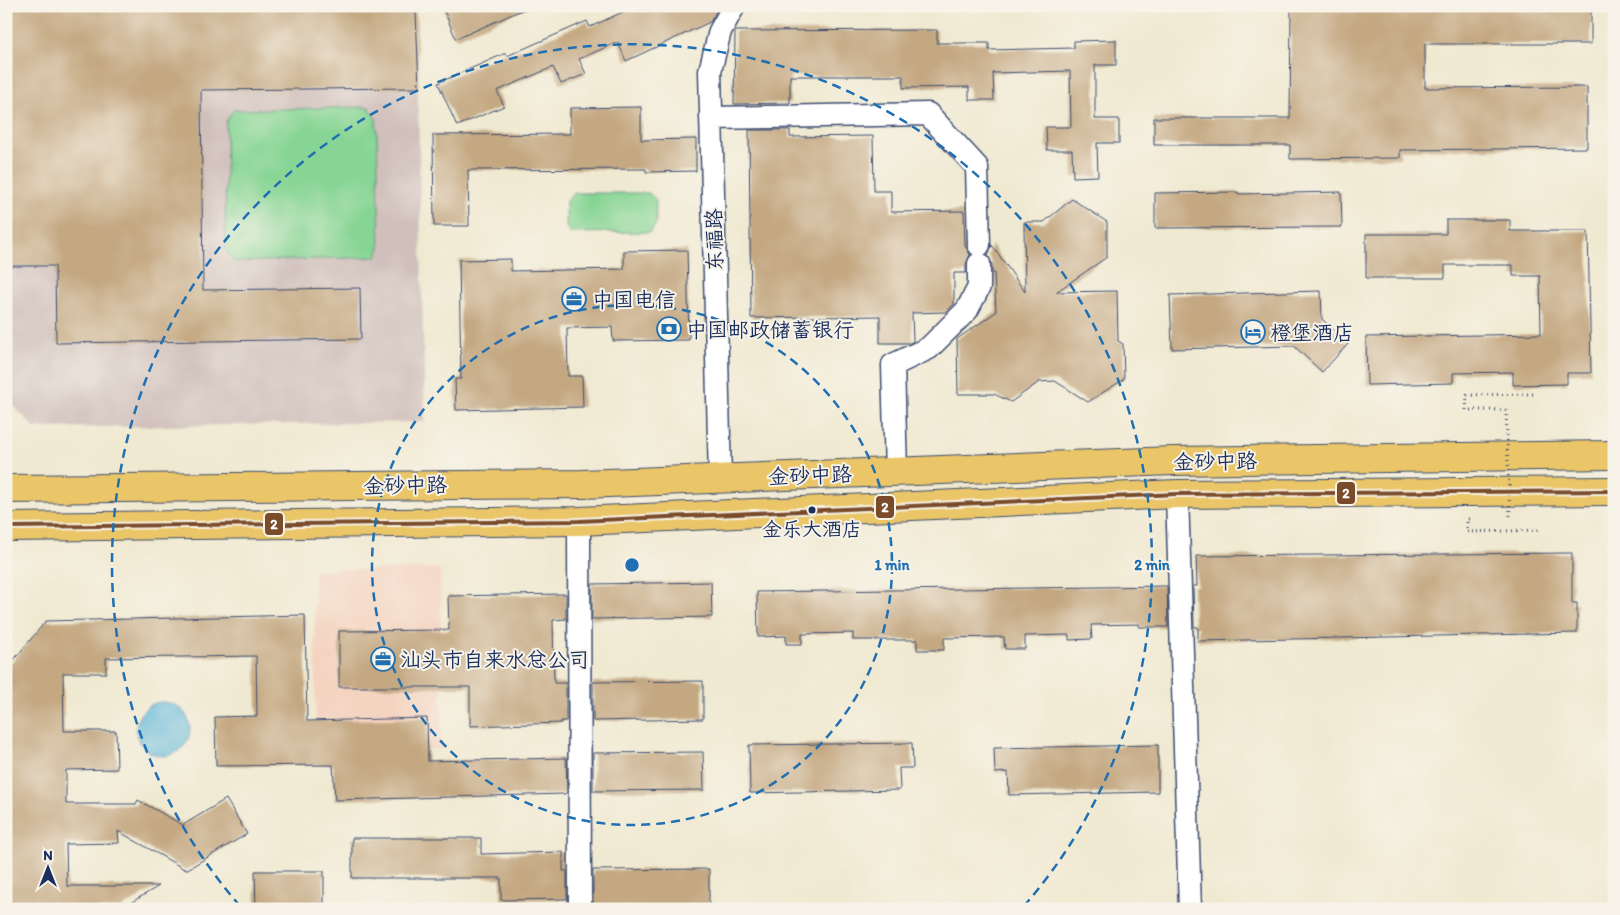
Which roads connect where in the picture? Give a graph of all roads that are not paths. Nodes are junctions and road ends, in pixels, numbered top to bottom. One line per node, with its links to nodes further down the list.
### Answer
1 (734, 6): 2 (street, 东福路)
2 (711, 118): 4 (street); 5 (street, 东福路)
3 (1614, 455): 4 (main road, 金砂中路)
4 (896, 472): 5 (main road, 金砂中路)
5 (720, 479): 6 (main road, 金砂中路)
6 (6, 489)
7 (1614, 491): 8 (main road, 金砂中路)
8 (1177, 494): 9 (main road, 金砂中路); 12 (street)
9 (579, 521): 10 (main road, 金砂中路); 11 (street)
10 (6, 527)
11 (580, 909)
12 (1190, 909)

